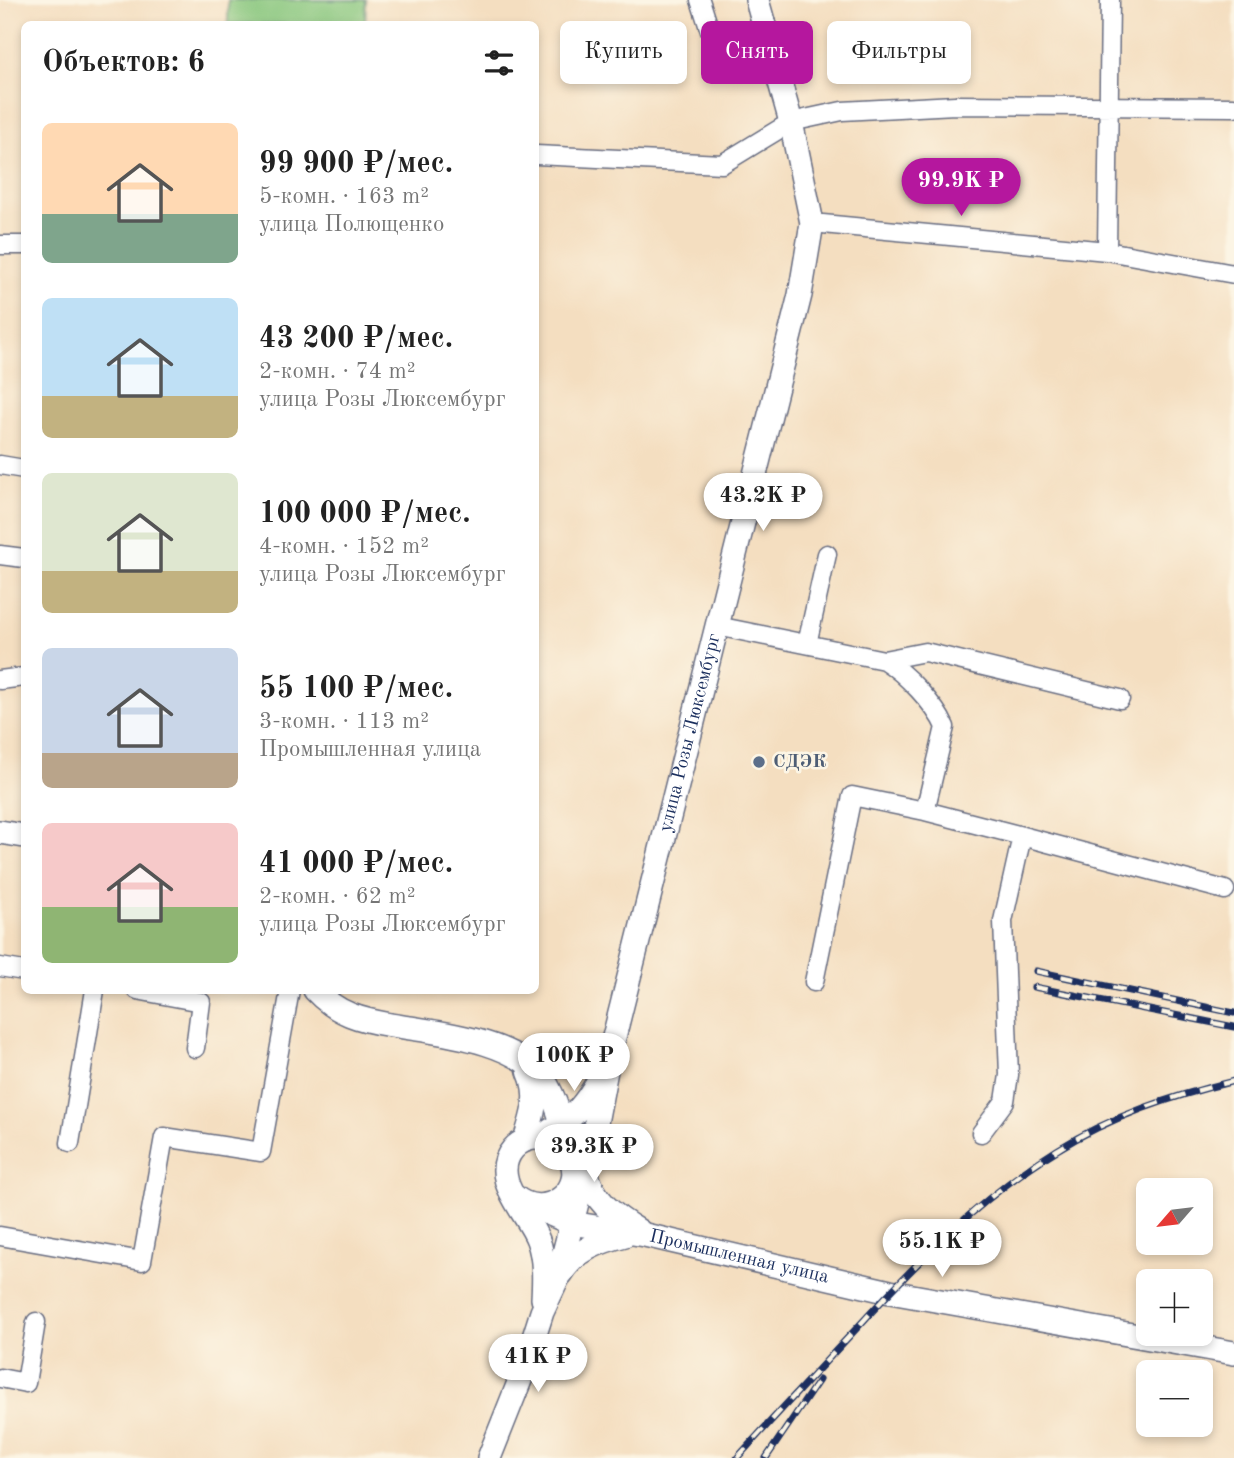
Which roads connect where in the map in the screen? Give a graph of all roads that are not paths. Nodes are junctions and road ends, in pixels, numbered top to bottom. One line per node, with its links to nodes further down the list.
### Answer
1 (700, 0): 4 (street)
2 (757, 0): 5 (main road, улица Розы Люксембург)
3 (1110, 0): 7 (street)
4 (707, 21)
5 (763, 21)
6 (781, 84): 9 (main road, улица Розы Люксембург)
7 (1109, 107): 8 (street); 9 (street); 14 (street)
8 (1234, 107)
9 (791, 122): 10 (street); 11 (main road, улица Розы Люксембург)
10 (539, 155)
11 (812, 223): 14 (street); 21 (main road, улица Розы Люксембург)
12 (0, 245): 13 (street)
13 (21, 245)
14 (1107, 251): 15 (street)
15 (1234, 274)
16 (0, 465): 17 (street)
17 (21, 468)
18 (827, 554): 22 (street)
19 (0, 555): 20 (street)
20 (21, 558)
21 (717, 626): 22 (street); 41 (main road, улица Розы Люксембург)
22 (807, 645): 23 (street)
23 (884, 660): 26 (street); 27 (street)
24 (21, 677): 25 (street)
25 (0, 680)
26 (1121, 699)
27 (925, 811): 29 (street); 34 (street)
28 (0, 832): 30 (main road)
29 (1022, 835): 31 (street); 43 (street)
30 (21, 836)
31 (1225, 890)
32 (0, 967): 33 (street)
33 (21, 970)
34 (814, 982)
35 (94, 994): 45 (street)
36 (158, 994): 39 (street)
37 (289, 994): 50 (street)
38 (320, 994): 40 (main road)
39 (195, 1048)
40 (523, 1059): 42 (main road); 44 (main road)
41 (607, 1065): 42 (main road); 46 (main road, улица Розы Люксембург)
42 (562, 1125): 44 (main road); 46 (main road)
43 (981, 1133)
44 (529, 1139): 46 (main road); 47 (main road)
45 (70, 1143)
46 (578, 1164): 47 (main road); 48 (main road, улица Розы Люксембург); 49 (main road)
47 (523, 1200): 48 (main road, Промышленная улица); 52 (main road)
48 (571, 1223): 49 (main road, Промышленная улица); 51 (main road, улица Розы Люксембург)
49 (638, 1234): 51 (main road); 54 (main road, Промышленная улица)
50 (0, 1236)
51 (557, 1280): 52 (main road, улица Розы Люксембург)
52 (542, 1312): 56 (main road, улица Розы Люксембург)
53 (36, 1322): 55 (street)
54 (1234, 1353)
55 (0, 1378)
56 (489, 1458)

